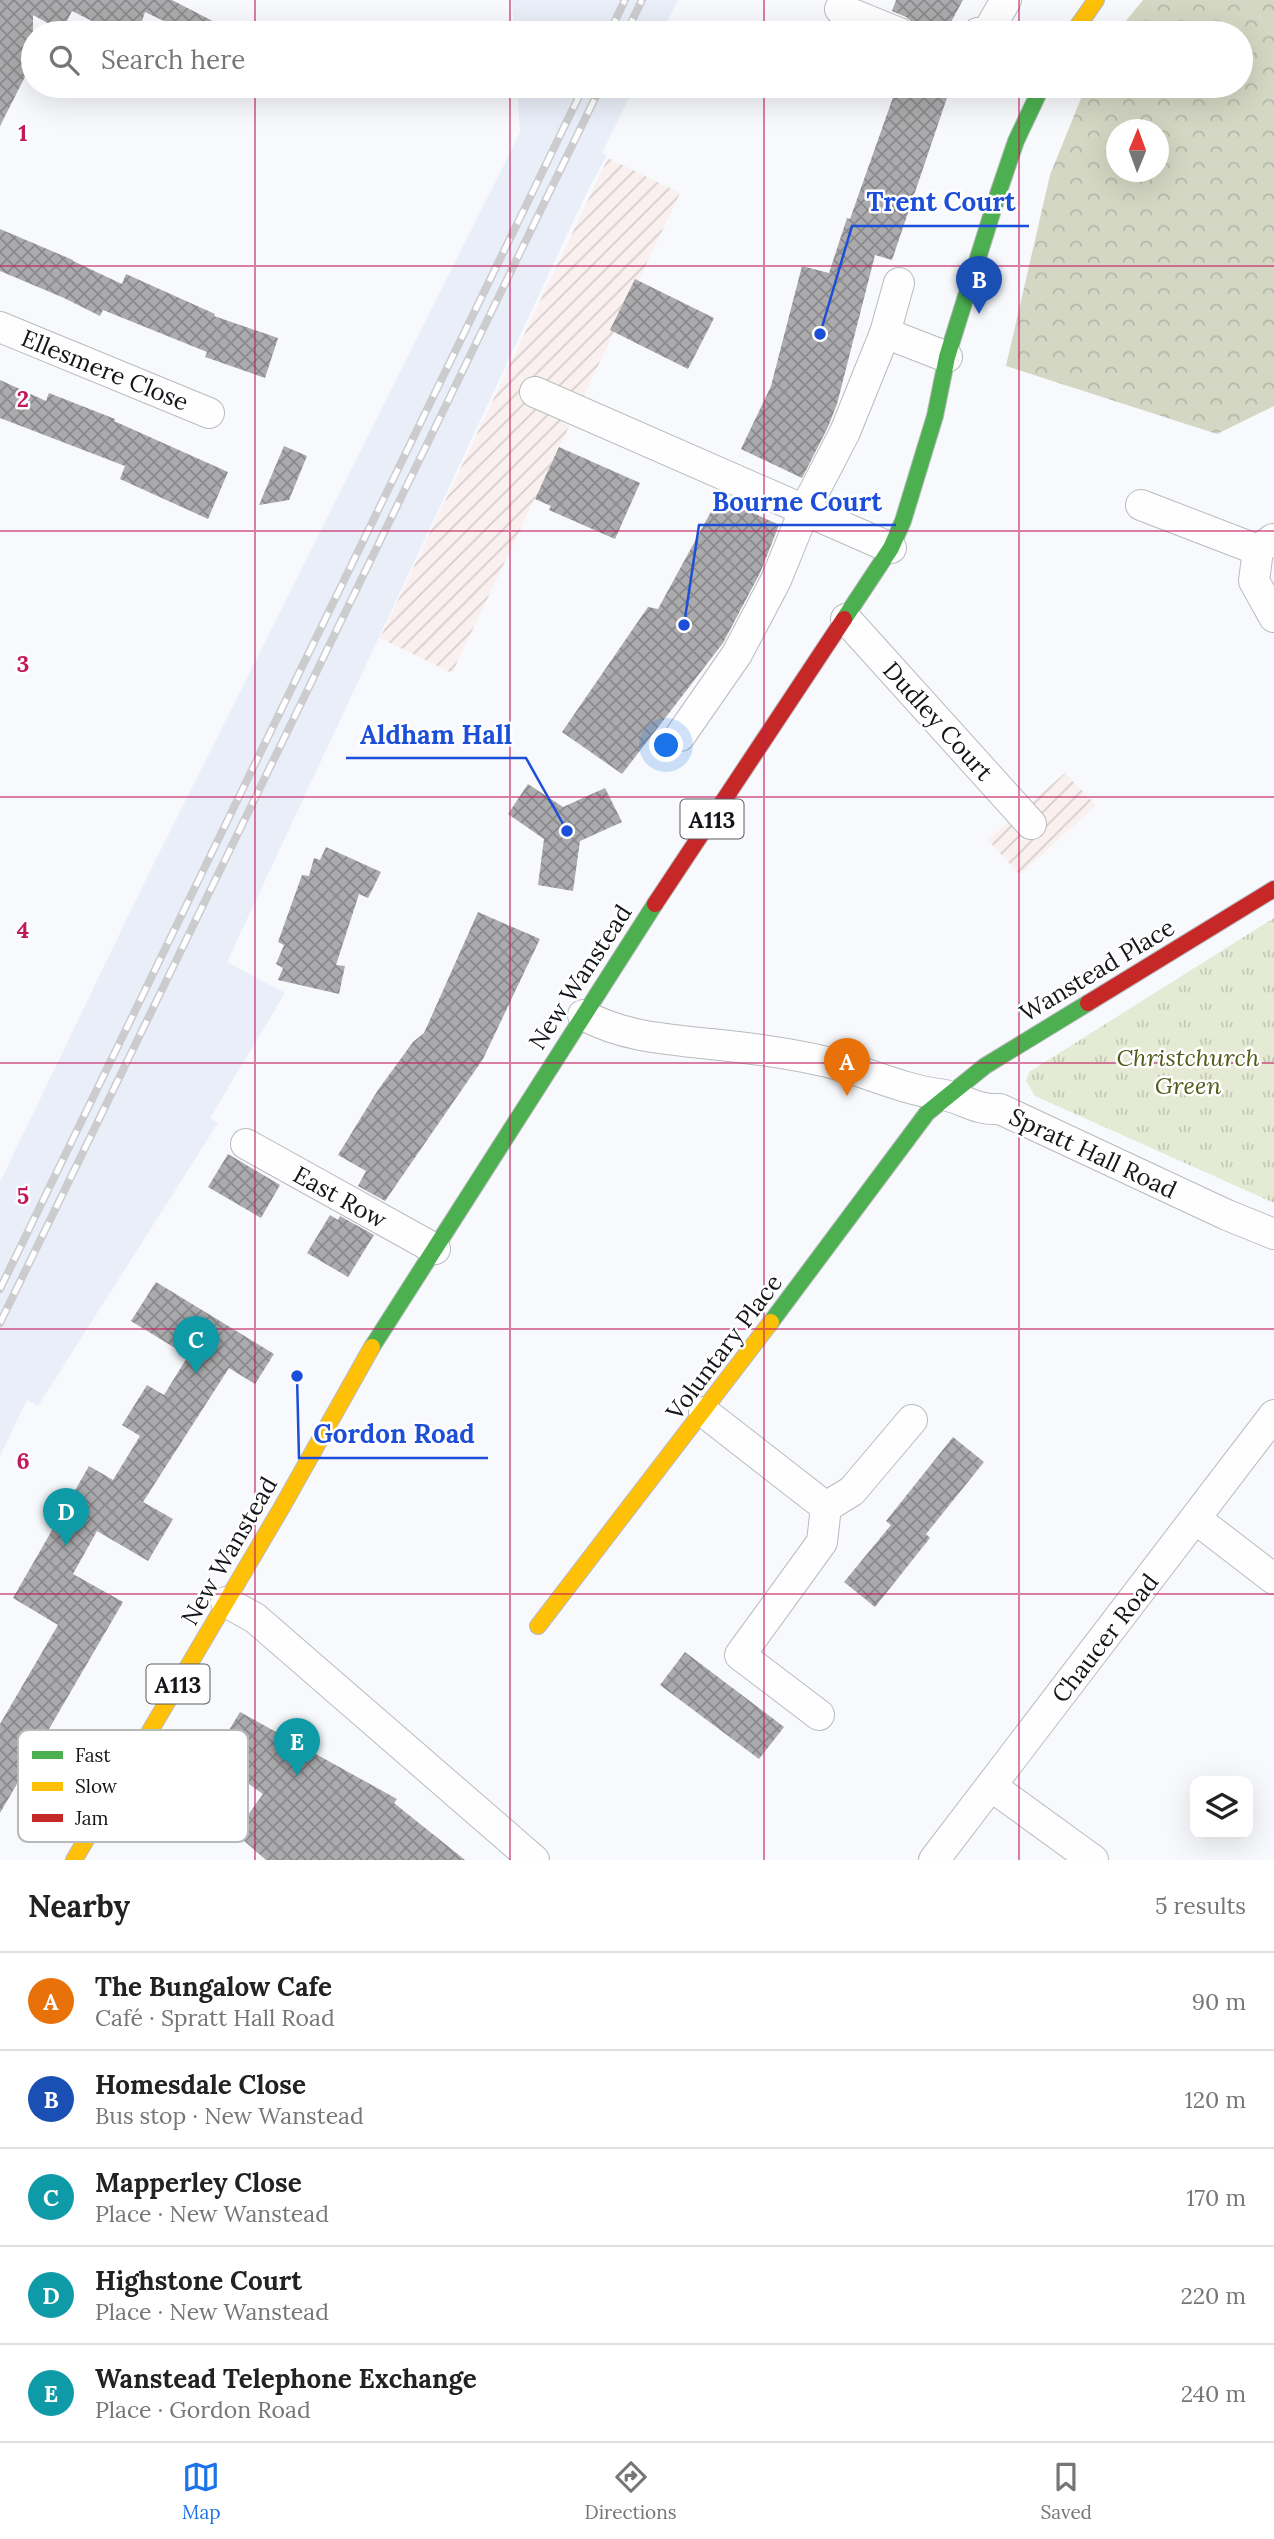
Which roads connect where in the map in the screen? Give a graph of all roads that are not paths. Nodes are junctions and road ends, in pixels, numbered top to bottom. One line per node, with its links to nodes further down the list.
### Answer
1 (1006, 0): 5 (street)
2 (1096, 0): 6 (main road)
3 (841, 9): 4 (street)
4 (870, 21)
5 (994, 21)
6 (1081, 21)
7 (1036, 98): 11 (main road, New Wanstead / A113)
8 (899, 283): 10 (street)
9 (0, 327): 13 (street, Ellesmere Close)
10 (885, 333): 11 (street); 15 (street)
11 (947, 357): 17 (main road, New Wanstead / A113)
12 (536, 392): 15 (street)
13 (209, 413)
14 (1141, 505): 16 (street)
15 (804, 511): 17 (street); 20 (street)
16 (1266, 544): 18 (street)
17 (891, 548): 19 (main road, New Wanstead / A113)
18 (1274, 617)
19 (846, 619): 21 (street, Dudley Court); 23 (main road, New Wanstead / A113)
20 (680, 736)
21 (1031, 824)
22 (1274, 889): 24 (main road, Wanstead Place)
23 (583, 1015): 24 (street, Spratt Hall Road); 27 (main road, New Wanstead / A113)
24 (947, 1096): 26 (street, Spratt Hall Road); 28 (main road, Voluntary Place)
25 (246, 1144): 27 (street, East Row)
26 (1274, 1234)
27 (435, 1249): 34 (main road, New Wanstead / A113)
28 (704, 1412): 31 (street); 35 (main road, Voluntary Place)
29 (1274, 1415): 32 (street, Chaucer Road)
30 (912, 1420): 31 (street)
31 (825, 1507): 36 (street)
32 (1196, 1519): 33 (street); 38 (street, Chaucer Road)
33 (1274, 1579)
34 (226, 1602): 37 (main road, New Wanstead / A113); 41 (street)
35 (538, 1626)
36 (819, 1715)
37 (151, 1730)
38 (991, 1786): 42 (street, Chaucer Road); 43 (street)
39 (85, 1842): 40 (main road, New Wanstead / A113)
40 (74, 1860)
41 (534, 1860)
42 (934, 1860)
43 (1093, 1860)

